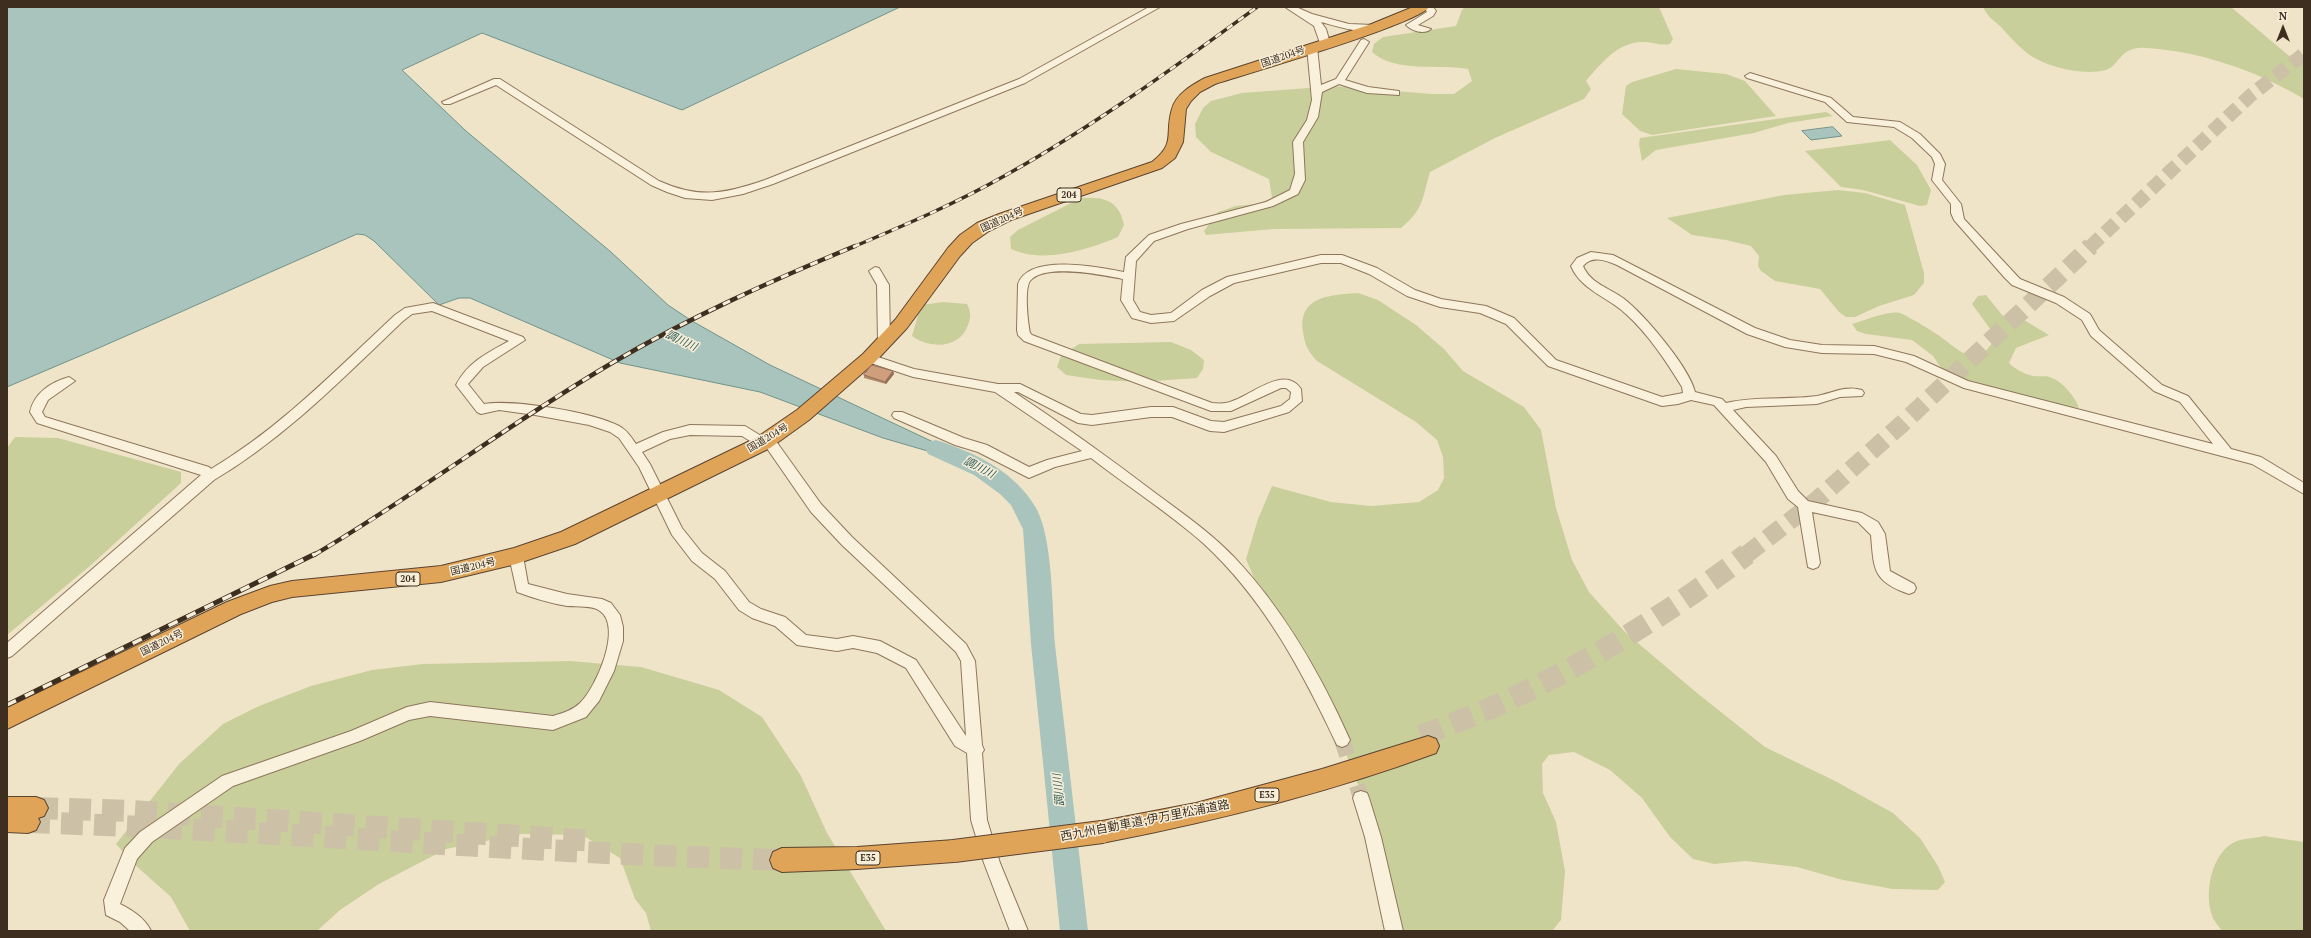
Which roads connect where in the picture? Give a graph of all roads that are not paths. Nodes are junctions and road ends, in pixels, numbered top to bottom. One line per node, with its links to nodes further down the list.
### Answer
1 (1156, 7): 14 (street)
2 (1289, 7): 5 (street)
3 (1423, 7): 6 (highway, 国道204号 / 204)
4 (1428, 7): 7 (street)
5 (1312, 17): 6 (street); 9 (street)
6 (1374, 28): 9 (highway, 国道204号 / 204)
7 (1426, 29)
8 (1364, 42): 11 (street)
9 (1318, 45): 12 (street); 17 (highway, 国道204号 / 204)
10 (1750, 76): 27 (street)
11 (1339, 82): 12 (street); 13 (street)
12 (1317, 90): 16 (street)
13 (1396, 92)
14 (447, 102)
15 (875, 271): 17 (street)
16 (1127, 276): 20 (street); 22 (street)
17 (884, 342): 18 (highway, 国道204号 / 204)
18 (868, 358): 20 (street); 25 (highway, 国道204号 / 204)
19 (69, 381): 29 (street)
20 (998, 388): 28 (street)
21 (1858, 393): 23 (street)
22 (1690, 395): 23 (street); 27 (street)
23 (1723, 408): 32 (street)
24 (898, 414): 28 (street)
25 (765, 442): 26 (street); 31 (highway, 国道204号 / 204); 40 (street)
26 (634, 450): 29 (street); 31 (street)
27 (2226, 451): 30 (street)
28 (1093, 453): 38 (street)
29 (209, 476): 36 (street)
30 (2304, 489)
31 (658, 494): 33 (highway, 国道204号 / 204); 40 (street)
32 (1804, 505): 34 (street); 35 (street)
33 (516, 556): 37 (highway, 国道204号 / 204); 45 (street)
34 (1813, 563)
35 (1909, 588)
36 (7, 652)
37 (7, 719)
38 (1342, 740)
39 (1425, 741): 44 (highway, 西九州自動車道;伊万里松浦道路 / E35, bridge)
40 (976, 750): 46 (street)
41 (1361, 798): 47 (street)
42 (7, 808): 43 (highway)
43 (24, 817)
44 (784, 854)
45 (142, 931)
46 (1019, 931)
47 (1394, 931)

